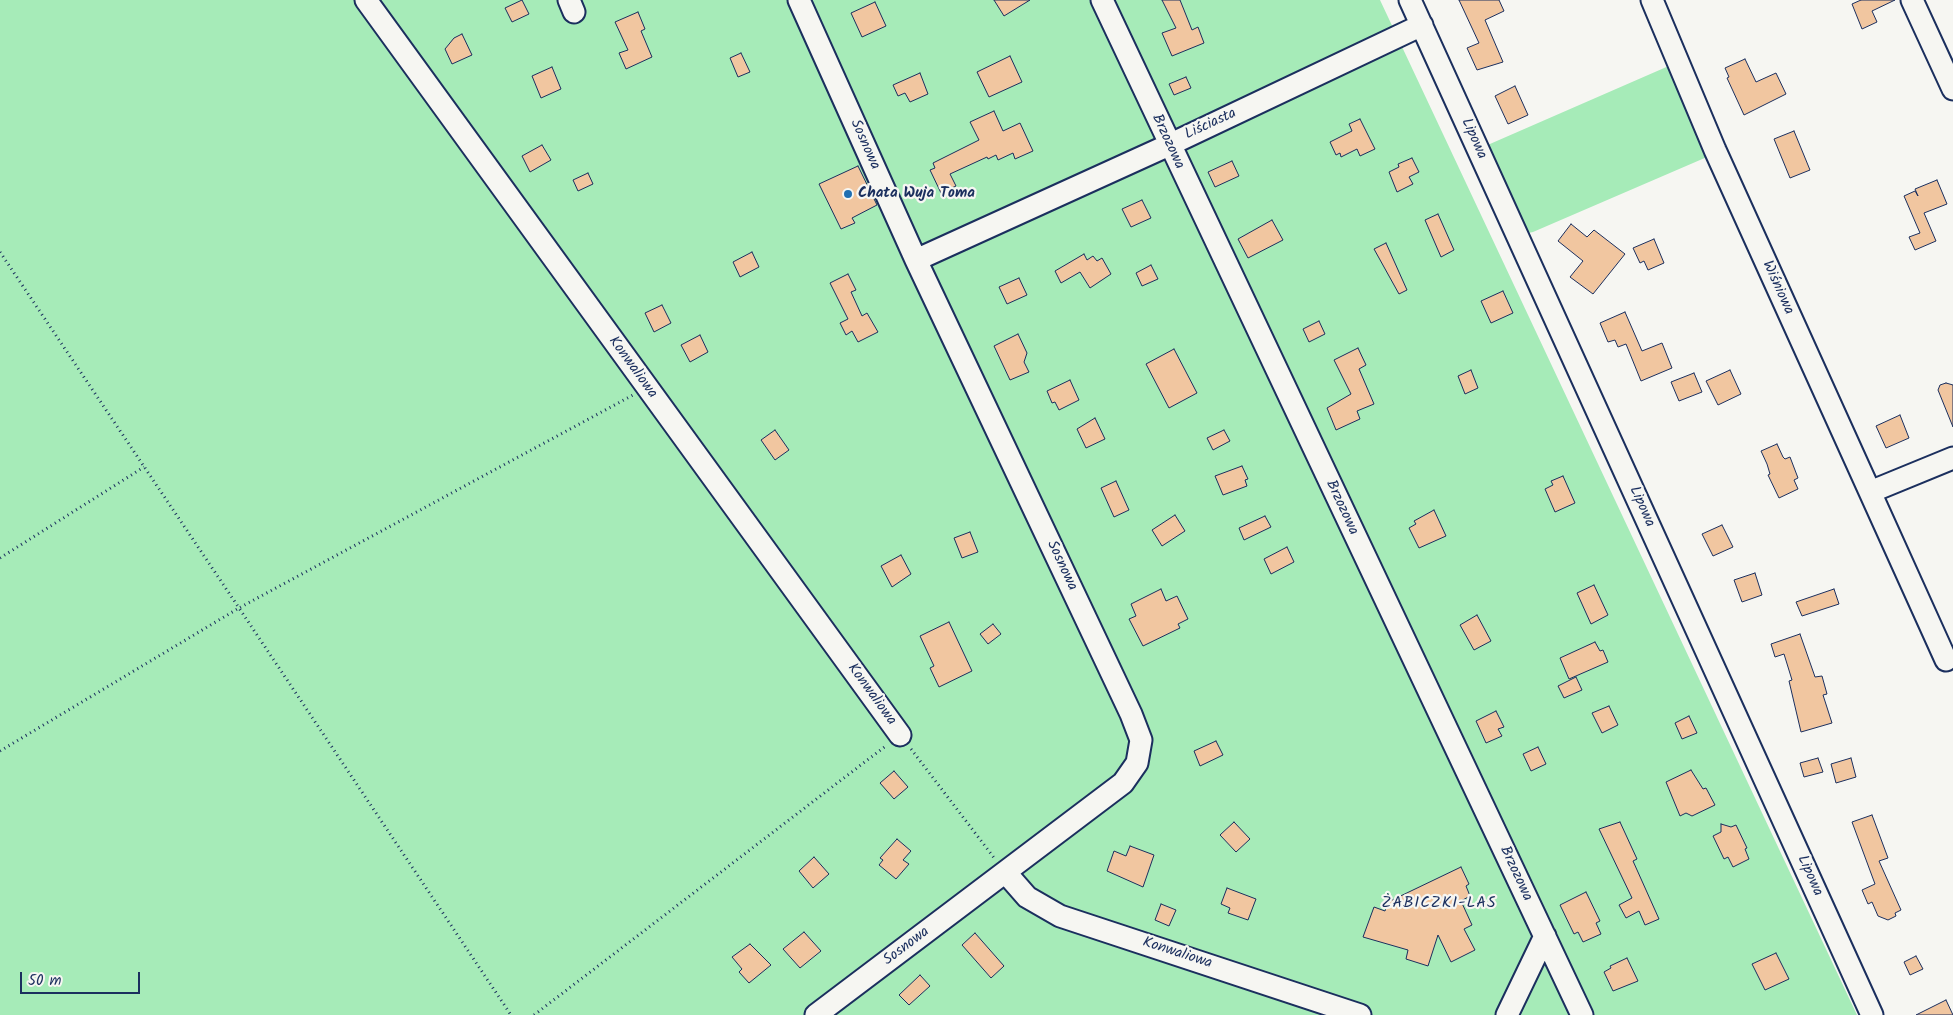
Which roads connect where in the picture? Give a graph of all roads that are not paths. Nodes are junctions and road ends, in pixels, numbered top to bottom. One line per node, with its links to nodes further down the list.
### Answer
1 (366, 0): 15 (street, Konwaliowa)
2 (799, 0): 11 (street, Sosnowa)
3 (1102, 0): 10 (street, Brzozowa)
4 (1410, 0): 7 (street, Lipowa)
5 (1652, 0): 13 (street, Wiśniowa)
6 (1912, 0): 8 (street)
7 (1422, 26): 10 (street, Liściasta); 22 (street, Lipowa)
8 (1948, 64): 9 (street)
9 (1953, 89)
10 (1169, 145): 11 (street, Liściasta); 17 (street, Brzozowa)
11 (916, 260): 16 (street, Sosnowa)
12 (1953, 458): 13 (street)
13 (1870, 492): 14 (street, Wiśniowa)
14 (1946, 660)
15 (900, 735)
16 (1006, 874): 18 (street, Sosnowa); 19 (street, Konwaliowa)
17 (1545, 936): 20 (street); 21 (street, Brzozowa)
18 (816, 1015)
19 (1360, 1015)
20 (1507, 1015)
21 (1582, 1015)
22 (1872, 1015)

